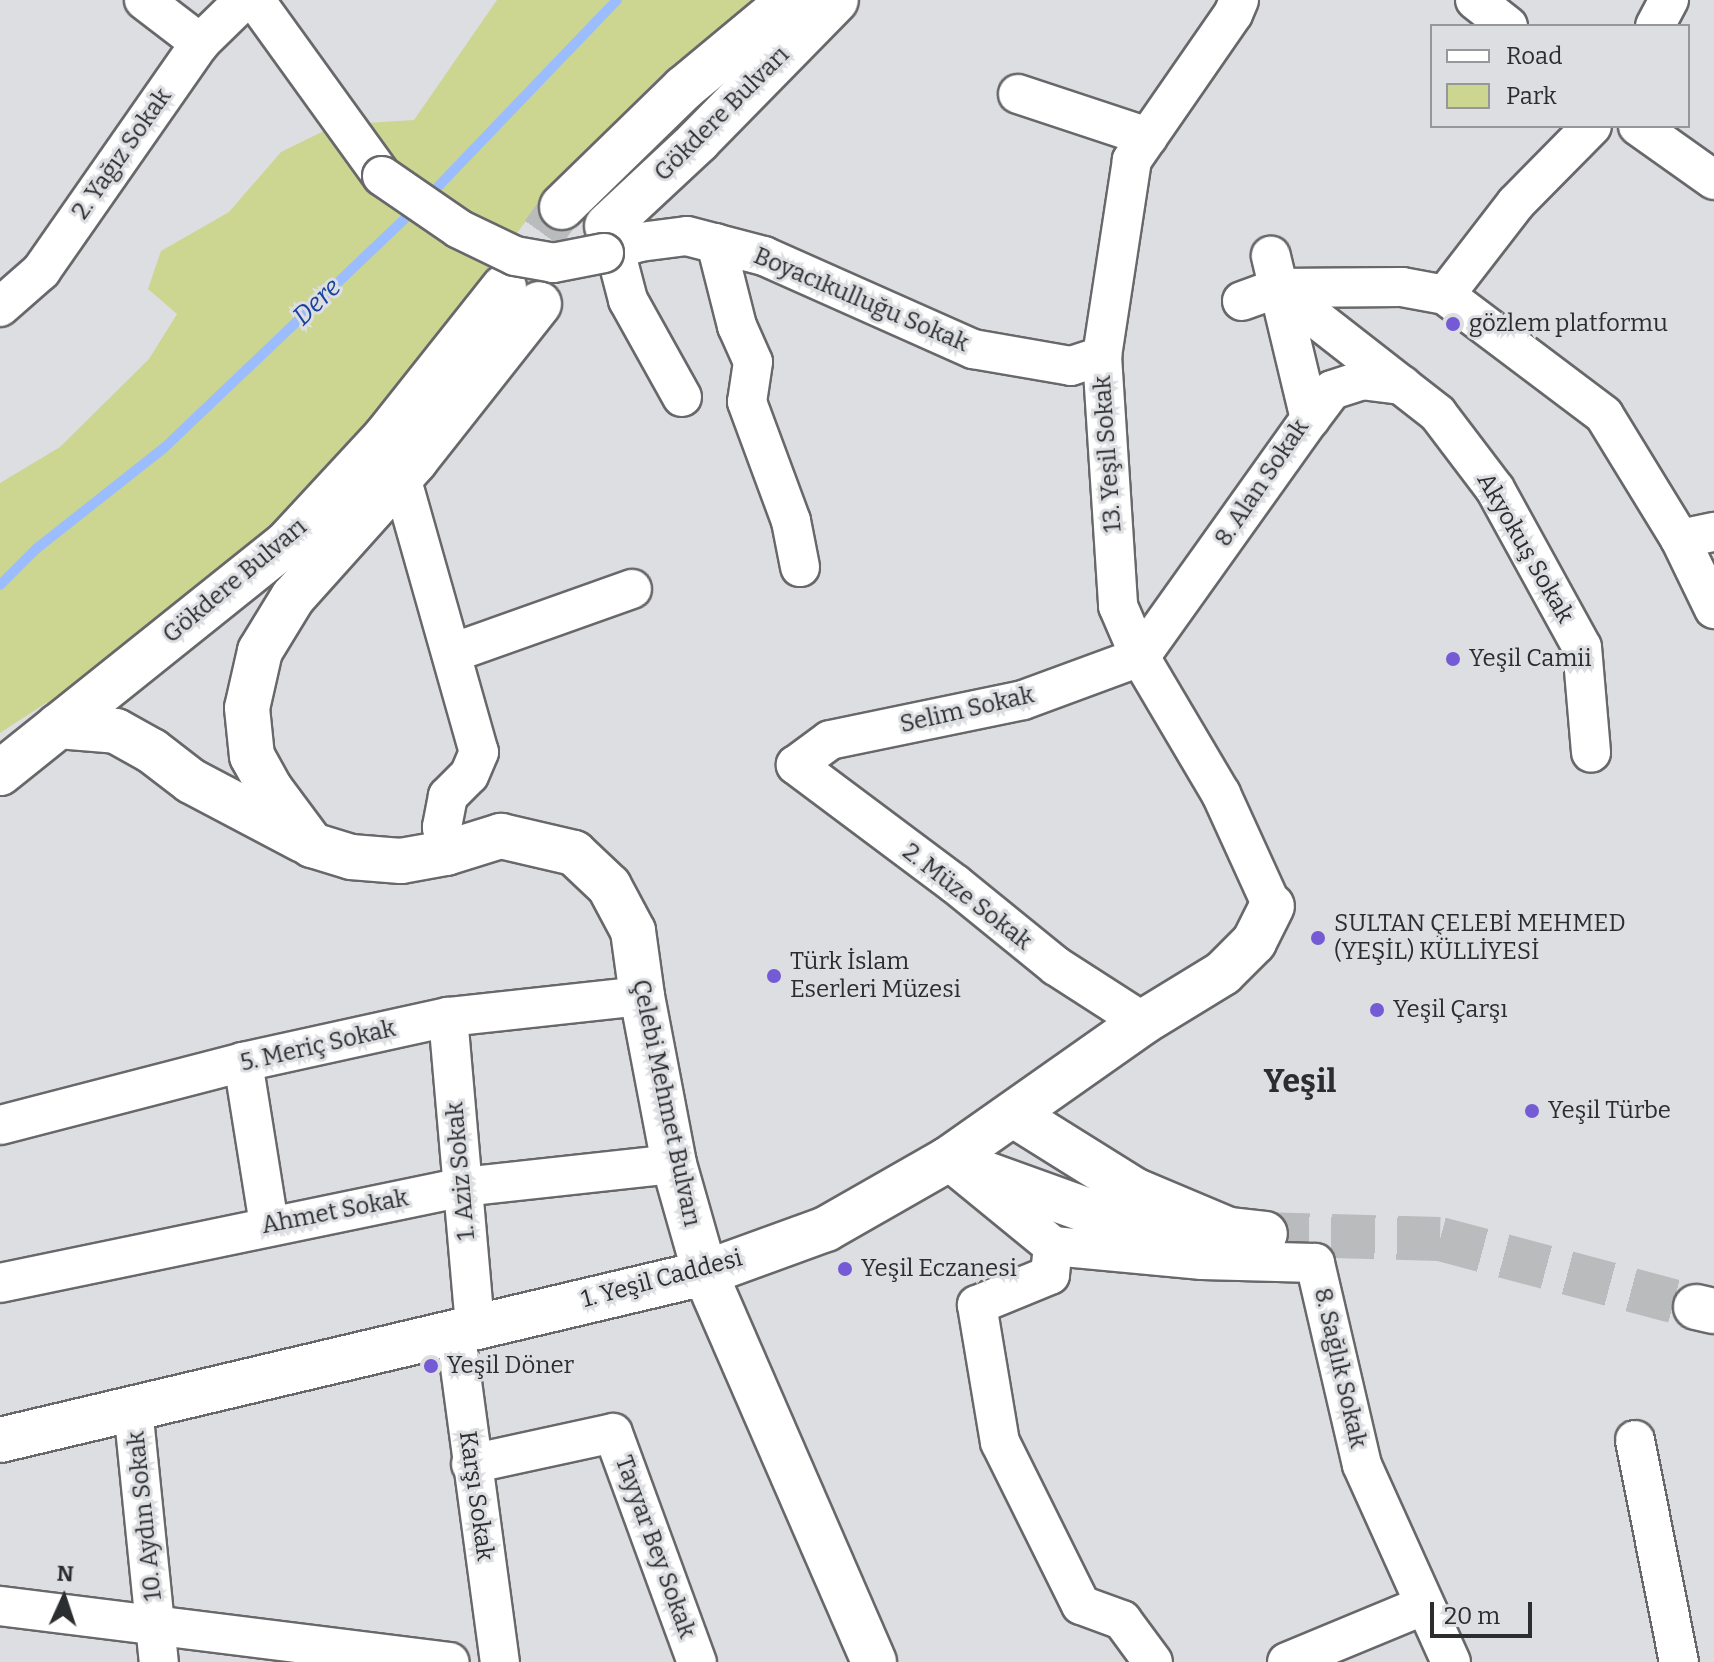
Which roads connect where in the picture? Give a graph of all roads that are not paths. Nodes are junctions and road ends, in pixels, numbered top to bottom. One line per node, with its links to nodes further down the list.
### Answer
1 (144, 0): 11 (street)
2 (244, 0): 11 (street, 2. Yağız Sokak)
3 (255, 0): 18 (street, Boyacıkulluğu Sokak, bridge)
4 (790, 0): 17 (main road, Gökdere Bulvarı)
5 (836, 0): 18 (main road, Gökdere Bulvarı)
6 (1239, 0): 15 (street, 13. Yeşil Sokak)
7 (1475, 0): 9 (street)
8 (1669, 0): 10 (street)
9 (1505, 24)
10 (1656, 24)
11 (200, 43): 22 (street, 2. Yağız Sokak)
12 (1018, 94): 15 (street)
13 (1590, 128): 21 (street)
14 (1641, 128): 16 (street)
15 (1148, 137): 23 (street, 13. Yeşil Sokak)
16 (1714, 180)
17 (562, 207)
18 (609, 243): 19 (street, Boyacıkulluğu Sokak); 25 (street)
19 (716, 243): 23 (street, Boyacıkulluğu Sokak); 29 (street)
20 (1263, 282): 21 (street); 24 (street, Akyokuş Sokak); 26 (street, 8. Alan Sokak)
21 (1445, 295): 28 (street)
22 (0, 307)
23 (1102, 356): 33 (street, 13. Yeşil Sokak)
24 (1402, 385): 26 (street); 35 (street, Akyokuş Sokak)
25 (682, 397)
26 (1310, 419): 33 (street, 8. Alan Sokak)
27 (401, 477): 32 (street); 34 (main road, Gökdere Bulvarı); 38 (main road, Gökdere Bulvarı)
28 (1697, 535): 31 (street)
29 (800, 567)
30 (632, 589): 32 (street)
31 (1714, 609)
32 (452, 653): 39 (street)
33 (1140, 657): 36 (street, Selim Sokak); 40 (street, 13. Yeşil Sokak)
34 (58, 726): 37 (main road, Gökdere Bulvarı); 38 (main road, Çelebi Mehmet Bulvarı)
35 (1591, 753)
36 (796, 765): 43 (street, 2. Müze Sokak)
37 (0, 773)
38 (312, 845): 39 (main road, Çelebi Mehmet Bulvarı)
39 (446, 853): 41 (main road, Çelebi Mehmet Bulvarı)
40 (1272, 906): 43 (main road, 1. Yeşil Caddesi)
41 (642, 996): 42 (street, 5. Meriç Sokak); 48 (main road, Çelebi Mehmet Bulvarı)
42 (448, 1017): 44 (street, 5. Meriç Sokak); 49 (street, 1. Aziz Sokak)
43 (1143, 1022): 45 (main road, 1. Yeşil Caddesi)
44 (243, 1062): 46 (street, 5. Meriç Sokak); 50 (street)
45 (1014, 1115): 47 (main road, 1. Yeşil Caddesi); 47 (main road)
46 (0, 1125)
47 (947, 1160): 51 (street); 52 (main road, 1. Yeşil Caddesi)
48 (674, 1164): 49 (street, Ahmet Sokak); 52 (main road, Çelebi Mehmet Bulvarı)
49 (462, 1187): 50 (street, Ahmet Sokak); 54 (street, 1. Aziz Sokak)
50 (269, 1225): 53 (street, Ahmet Sokak)
51 (1053, 1246): 60 (street, 8. Sağlık Sokak); 67 (street)
52 (705, 1273): 54 (main road, 1. Yeşil Caddesi); 66 (main road, Çelebi Mehmet Bulvarı)
53 (0, 1283)
54 (465, 1327): 55 (main road, 1. Yeşil Caddesi); 58 (street, Karşı Sokak)
55 (133, 1408): 56 (main road, 1. Yeşil Caddesi); 61 (street, 10. Aydın Sokak)
56 (0, 1440)
57 (1635, 1440): 70 (street)
58 (471, 1464): 64 (street, Karşı Sokak); 65 (street, Tayyar Bey Sokak)
59 (0, 1606): 61 (street)
60 (1422, 1606): 68 (street); 69 (street, 8. Sağlık Sokak)
61 (158, 1624): 62 (street, 10. Aydın Sokak); 63 (street)
62 (159, 1662)
63 (450, 1662)
64 (500, 1662)
65 (697, 1662)
66 (874, 1662)
67 (1153, 1662)
68 (1287, 1662)
69 (1451, 1662)
70 (1679, 1662)

